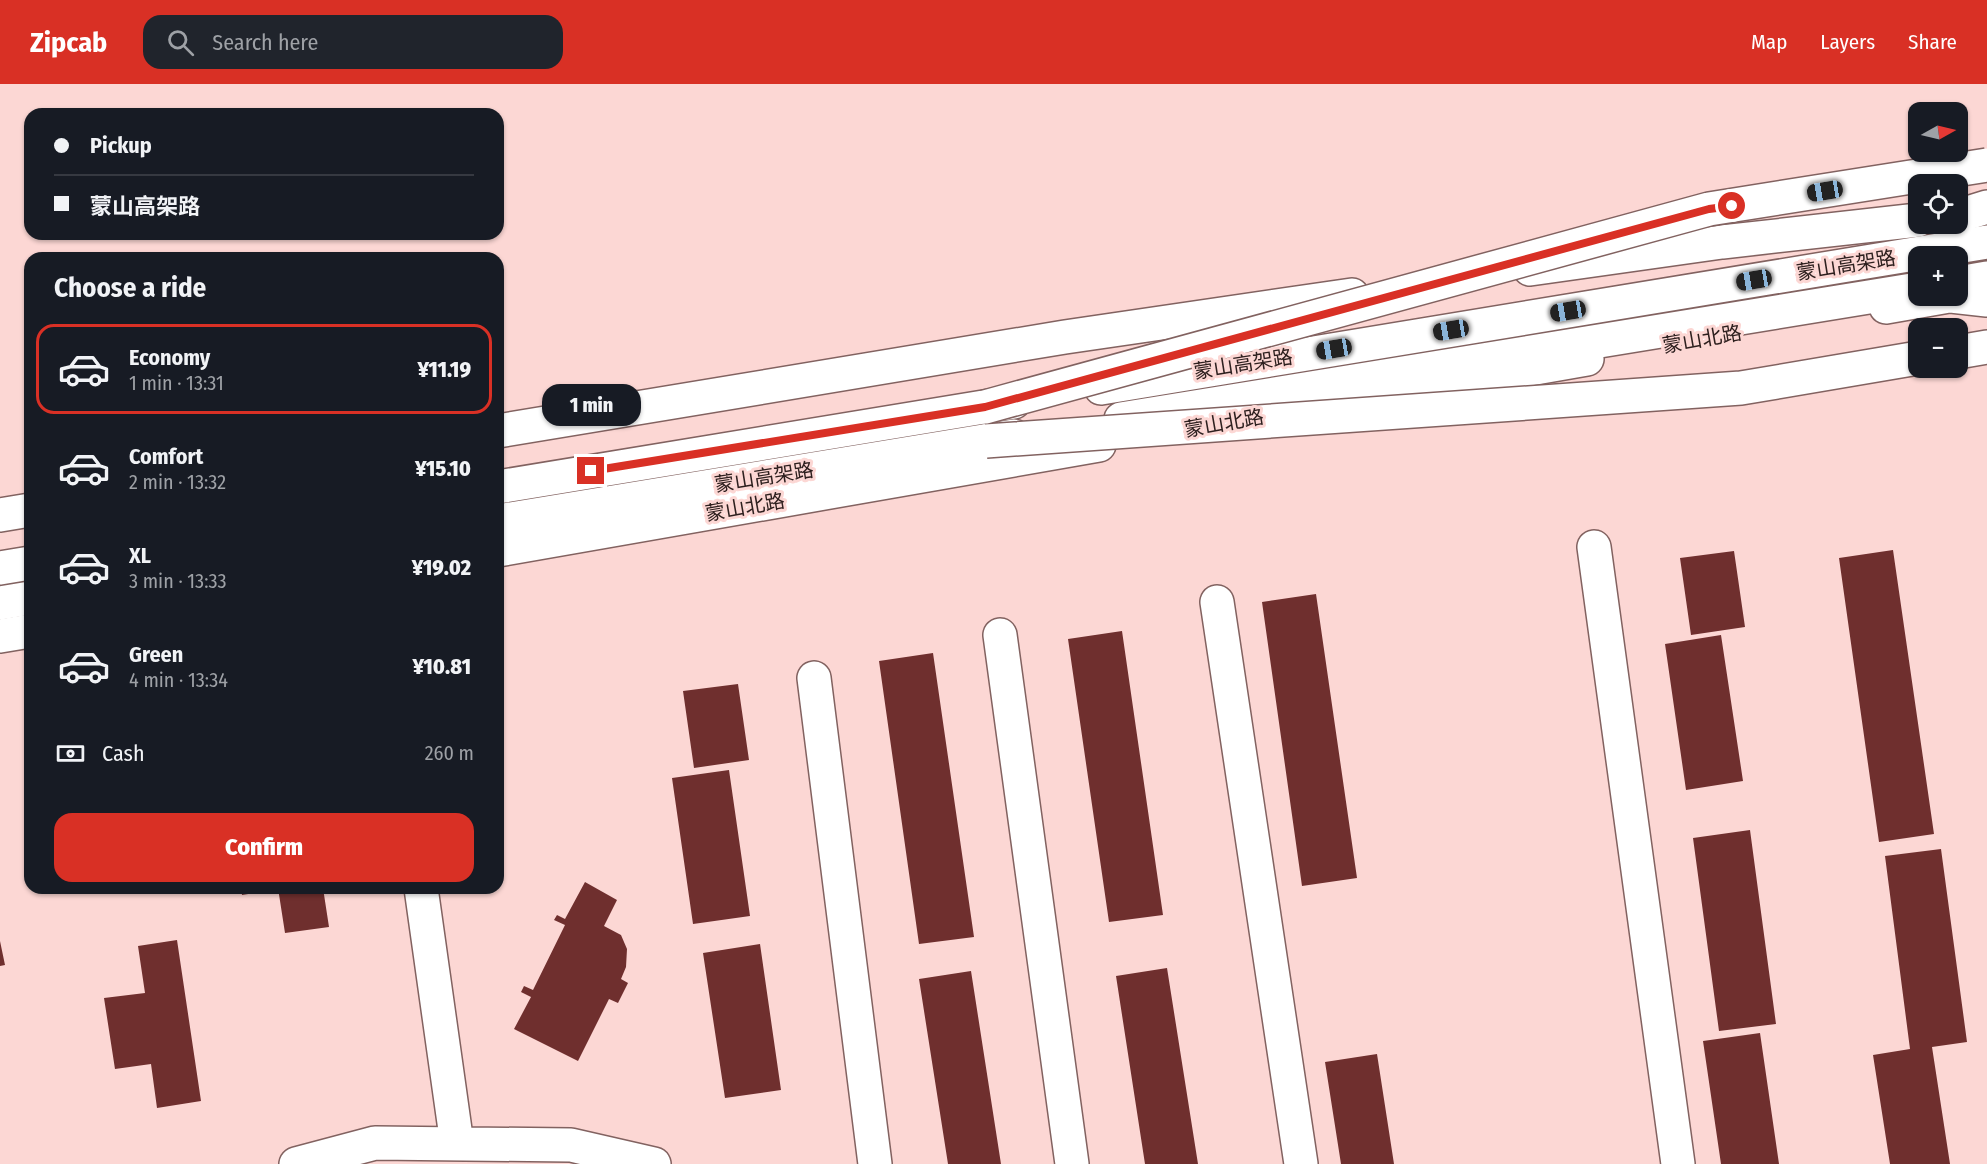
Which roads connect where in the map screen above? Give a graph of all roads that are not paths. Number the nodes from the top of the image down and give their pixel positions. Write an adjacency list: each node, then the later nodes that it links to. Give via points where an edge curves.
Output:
1 (1987, 165): 19 (main road, bridge, via 1709,209)
2 (1987, 207): 3 (main road)
3 (1968, 213)
4 (1987, 213): 5 (main road)
5 (1968, 215)
6 (1908, 221): 20 (main road, via 1722,242 1065,337)
7 (1987, 242): 19 (main road, 蒙山高架路, bridge)
8 (1987, 278): 9 (main road)
9 (1968, 281)
10 (1987, 289): 12 (main road)
11 (1908, 291): 21 (main road, 蒙山高架路, bridge)
12 (1968, 292)
13 (1968, 298): 14 (main road, 蒙山北路)
14 (1987, 300)
15 (1908, 303): 27 (main road, 蒙山北路)
16 (1987, 347): 17 (main road)
17 (1968, 350)
18 (1908, 360): 21 (main road, bridge, via 1741,388)
19 (985, 407): 22 (main road, 蒙山高架路)
20 (504, 430)
21 (986, 441): 25 (main road, 蒙山高架路)
22 (504, 486)
23 (24, 511): 24 (main road)
24 (0, 515)
25 (504, 520)
26 (1594, 547): 44 (main road)
27 (504, 549)
28 (24, 564): 29 (main road)
29 (0, 568)
30 (24, 599): 32 (main road)
31 (1216, 602): 43 (main road)
32 (0, 603)
33 (24, 632): 35 (main road)
34 (1000, 635): 42 (main road)
35 (0, 636)
36 (814, 678): 41 (main road)
37 (421, 894): 38 (main road)
38 (457, 1144): 39 (main road, via 375,1143); 40 (main road, via 571,1145)
39 (296, 1164)
40 (654, 1164)
41 (875, 1164)
42 (1072, 1164)
43 (1301, 1164)
44 (1678, 1164)

